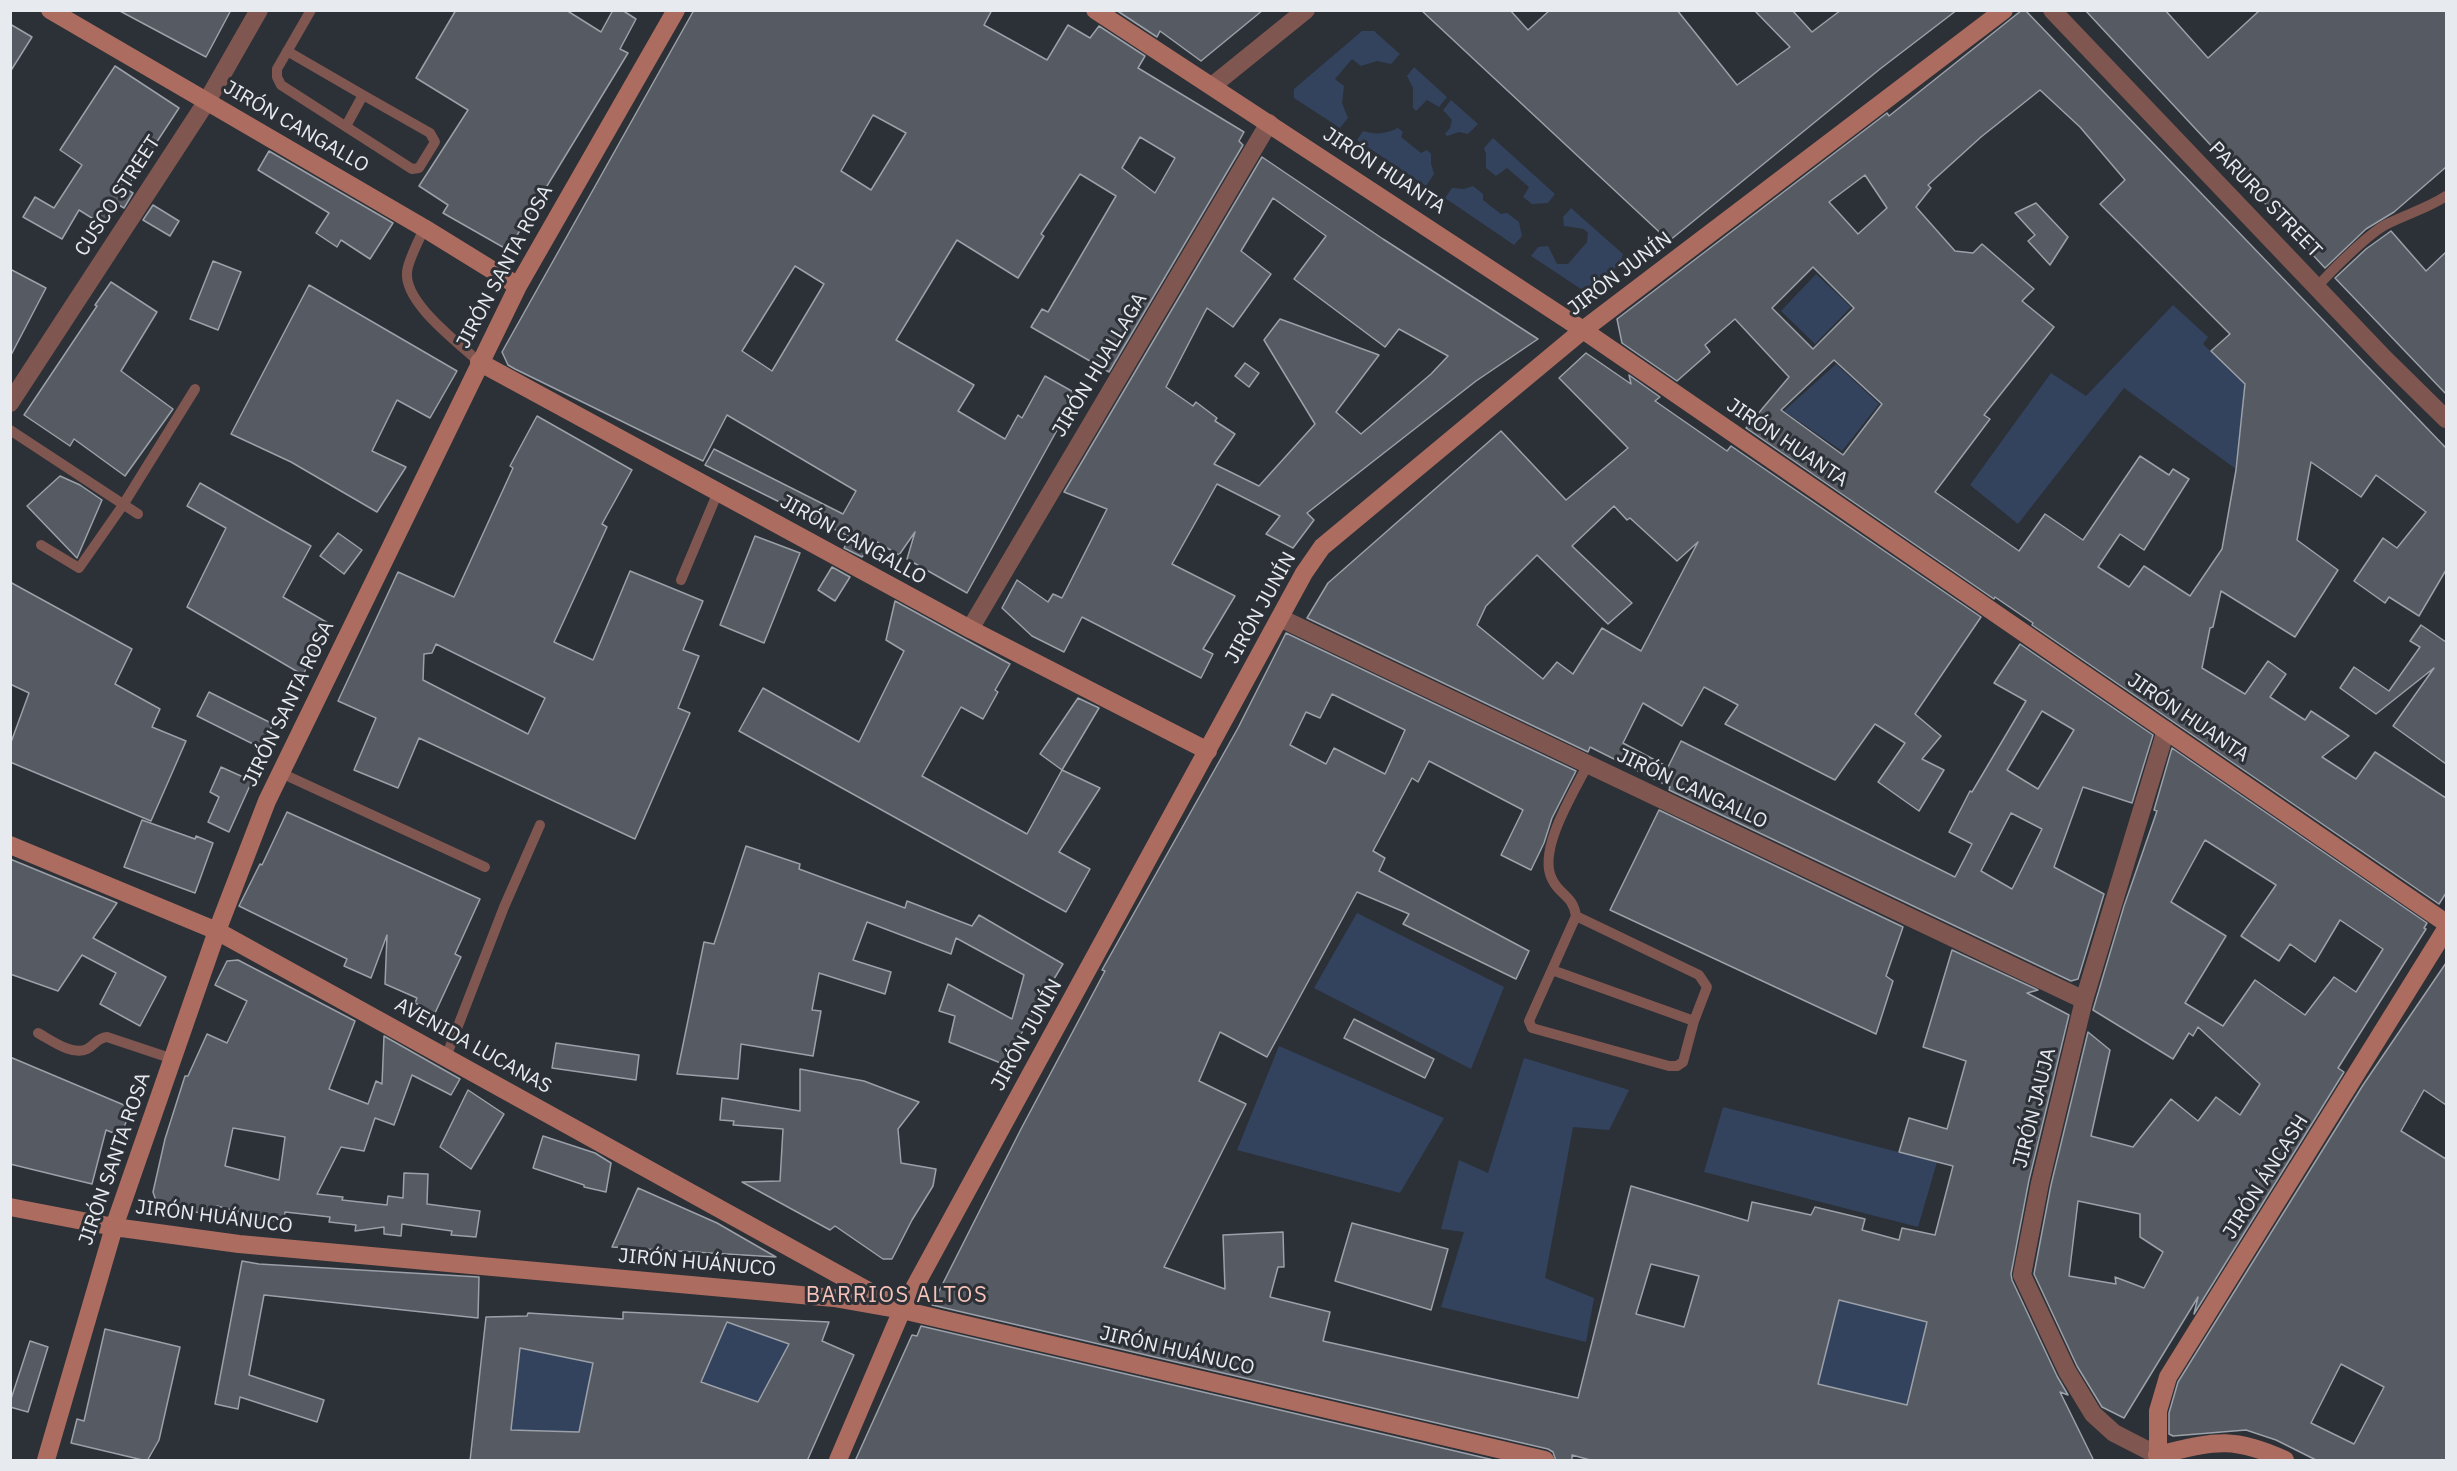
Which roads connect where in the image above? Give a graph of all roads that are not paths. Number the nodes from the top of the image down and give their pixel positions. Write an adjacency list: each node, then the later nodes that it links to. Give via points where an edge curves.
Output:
1 (50, 10): 12 (street, JIRÓN CANGALLO)
2 (260, 10): 12 (street, CUSCO STREET)
3 (311, 10): 9 (lane)
4 (676, 10): 17 (street, JIRÓN SANTA ROSA)
5 (1095, 10): 10 (street, JIRÓN HUANTA)
6 (1306, 10): 10 (street)
7 (2004, 10): 19 (street, JIRÓN JUNÍN)
8 (2052, 10): 18 (street, PARURO STREET)
9 (288, 51): 11 (lane); 14 (lane, via 277,69 281,85)
10 (1212, 86): 13 (street, JIRÓN HUANTA)
11 (363, 95): 14 (lane); 14 (lane, via 430,133 435,142 419,168 412,170)
12 (207, 101): 16 (street, JIRÓN CANGALLO); 22 (street, CUSCO STREET)
13 (1269, 123): 19 (street, JIRÓN HUANTA); 31 (street, JIRÓN HUALLAGA)
14 (346, 126)
15 (2446, 196): 18 (lane, via 2384,226)
16 (424, 228): 17 (street, JIRÓN CANGALLO); 20 (lane, via 407,272 410,291 424,311)
17 (518, 286): 20 (street, JIRÓN SANTA ROSA)
18 (2317, 287): 23 (street, PARURO STREET)
19 (1583, 330): 30 (street, JIRÓN JUNÍN, via 1322,547); 32 (street, JIRÓN HUANTA)
20 (479, 362): 25 (street, JIRÓN CANGALLO); 35 (street, JIRÓN SANTA ROSA)
21 (195, 389): 26 (lane)
22 (10, 404)
23 (2446, 419)
24 (10, 430): 26 (lane)
25 (718, 492): 29 (lane); 31 (street, JIRÓN CANGALLO)
26 (123, 505): 27 (lane); 28 (lane, via 80,568)
27 (138, 514)
28 (41, 545)
29 (681, 580)
30 (1280, 618): 33 (street, JIRÓN JUNÍN); 34 (street, JIRÓN CANGALLO)
31 (970, 629): 33 (street, JIRÓN CANGALLO)
32 (2166, 730): 40 (street, JIRÓN HUANTA); 44 (street, JIRÓN JAUJA)
33 (1208, 751): 51 (street, JIRÓN JUNÍN)
34 (1588, 764): 39 (lane, via 1551,840 1546,864 1552,881 1575,905); 44 (street, JIRÓN CANGALLO)
35 (281, 773): 38 (lane); 42 (street, JIRÓN SANTA ROSA)
36 (540, 825): 47 (lane)
37 (10, 845): 42 (street, AVENIDA LUCANAS)
38 (485, 867)
39 (1576, 916): 43 (lane); 45 (lane, via 1699,975 1707,987)
40 (2446, 923)
41 (2446, 929): 52 (street, JIRÓN ÁNCASH, via 2168,1377 2158,1411)
42 (218, 931): 47 (street, AVENIDA LUCANAS); 48 (street, JIRÓN SANTA ROSA)
43 (1552, 970): 45 (lane); 45 (lane, via 1529,1021 1532,1028 1677,1066 1683,1062)
44 (2084, 1000): 52 (street, JIRÓN JAUJA, via 2040,1183 2022,1278 2067,1371 2093,1414 2114,1433)
45 (1694, 1021)
46 (38, 1033): 48 (lane, via 78,1051 107,1037)
47 (446, 1057): 51 (street, AVENIDA LUCANAS)
48 (173, 1059): 50 (street, JIRÓN SANTA ROSA)
49 (10, 1207): 50 (street, JIRÓN HUÁNUCO)
50 (114, 1227): 51 (street, JIRÓN HUÁNUCO, via 239,1244 834,1298); 53 (street, JIRÓN SANTA ROSA)
51 (902, 1310): 54 (street, JIRÓN JUNÍN); 55 (street, JIRÓN HUÁNUCO)
52 (2157, 1458): 56 (street, via 2202,1445 2234,1443)
53 (46, 1461)
54 (837, 1461)
55 (1545, 1461)
56 (2285, 1461)

